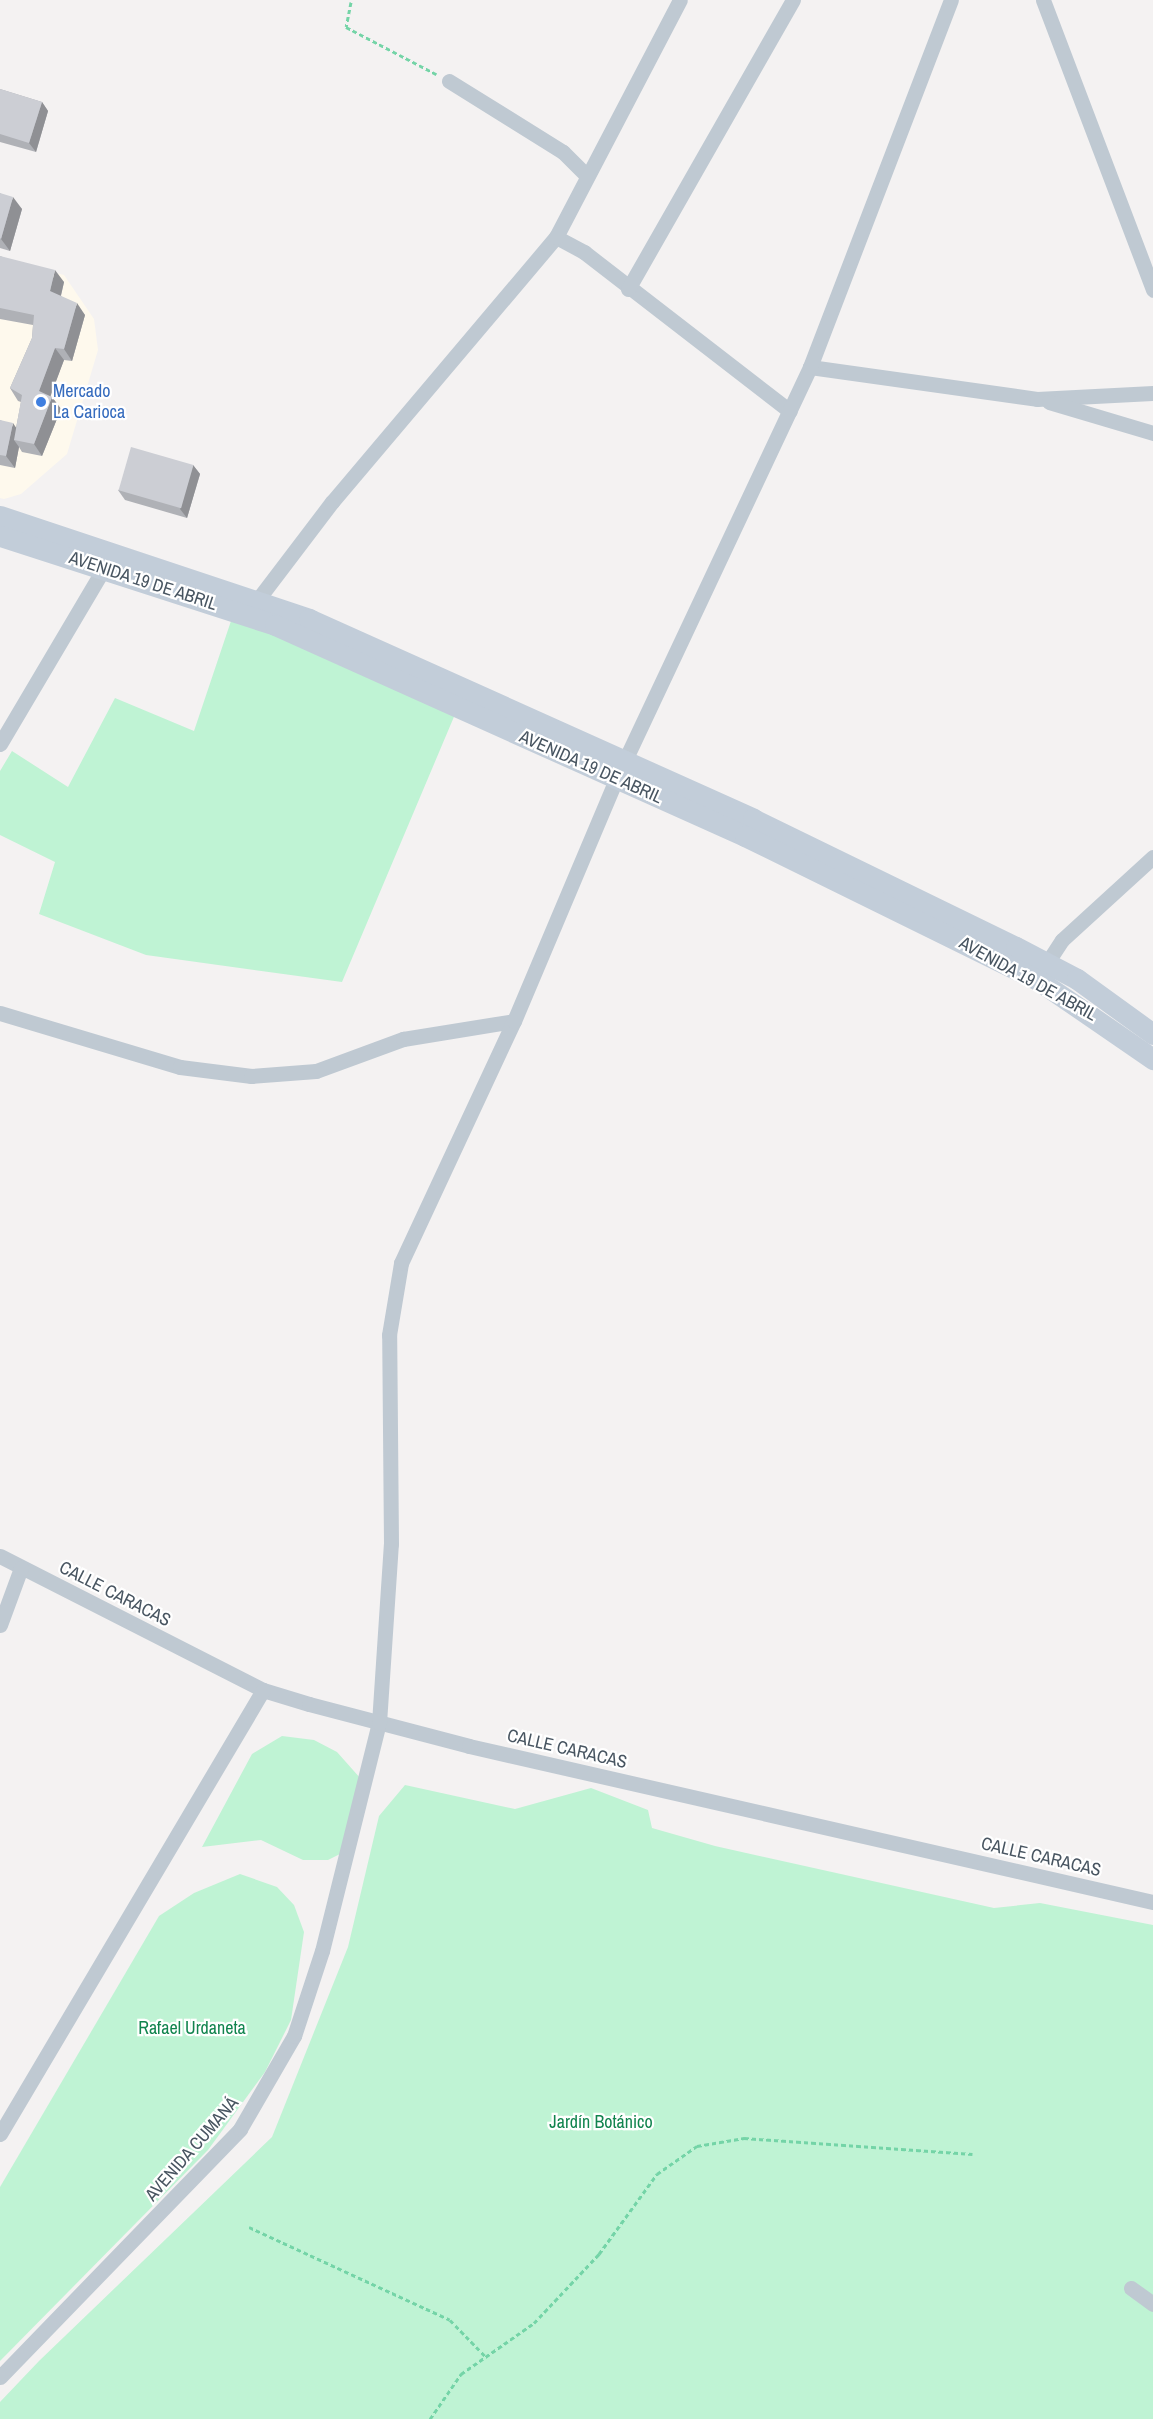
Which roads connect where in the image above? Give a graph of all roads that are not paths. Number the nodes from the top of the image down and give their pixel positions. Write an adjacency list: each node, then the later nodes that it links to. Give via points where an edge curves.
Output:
1 (680, 0): 6 (street)
2 (793, 0): 8 (street)
3 (951, 0): 10 (street, AVENIDA CUMANÁ)
4 (1043, 0): 9 (street)
5 (449, 81): 6 (street, via 563,152)
6 (587, 176): 7 (street)
7 (556, 237): 8 (street, via 584,252); 18 (street, via 332,502)
8 (628, 289): 13 (street)
9 (1153, 290)
10 (810, 367): 12 (street); 13 (street, AVENIDA CUMANÁ)
11 (1153, 393): 12 (street)
12 (1037, 399): 14 (street)
13 (790, 411): 20 (street, AVENIDA CUMANÁ)
14 (1153, 433)
15 (0, 516): 18 (street, AVENIDA 19 DE ABRIL)
16 (0, 536): 17 (street, AVENIDA 19 DE ABRIL)
17 (104, 568): 19 (street); 20 (street, AVENIDA 19 DE ABRIL, via 293,632)
18 (259, 598): 20 (street, AVENIDA 19 DE ABRIL)
19 (0, 744)
20 (621, 770): 22 (street, AVENIDA 19 DE ABRIL); 24 (street, AVENIDA CUMANÁ); 26 (street, AVENIDA 19 DE ABRIL, via 1007,963 1097,1016)
21 (1153, 856): 22 (street, via 1062,940)
22 (1047, 963): 25 (street, AVENIDA 19 DE ABRIL)
23 (0, 1013): 24 (street, via 180,1067 251,1076 316,1071 403,1039)
24 (514, 1021): 31 (street, AVENIDA CUMANÁ, via 401,1263 389,1335 391,1544)
25 (1153, 1034)
26 (1153, 1059)
27 (0, 1556): 28 (street, CALLE CARACAS)
28 (21, 1568): 29 (street); 30 (street, CALLE CARACAS)
29 (0, 1625)
30 (263, 1690): 31 (street, CALLE CARACAS); 33 (street)
31 (379, 1723): 32 (street, CALLE CARACAS); 36 (street, AVENIDA CUMANÁ, via 319,1961 280,2067 240,2129 204,2169)
32 (1153, 1902)
33 (0, 2134)
34 (1131, 2288): 35 (street)
35 (1153, 2304)
36 (0, 2377)

